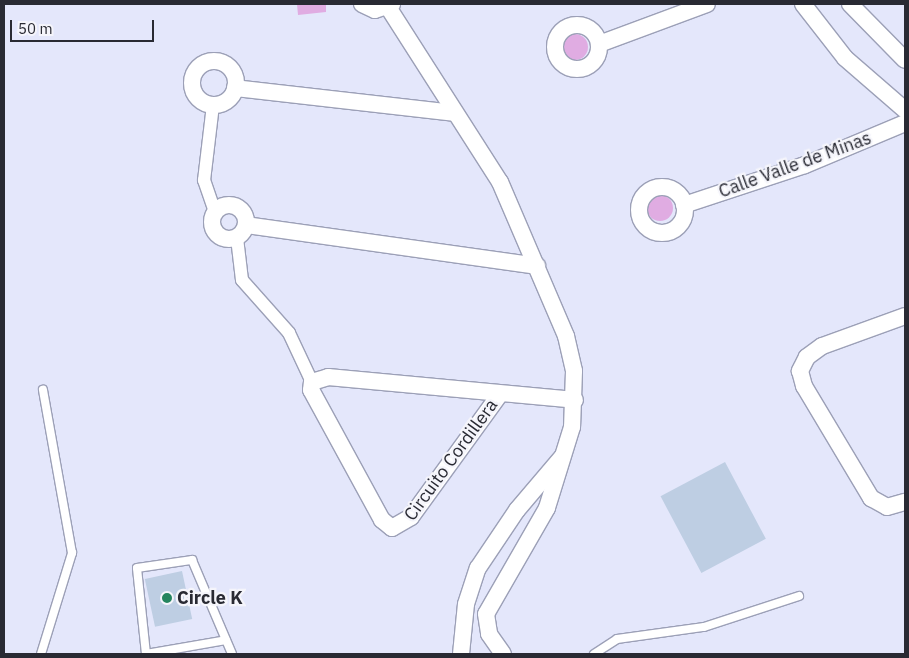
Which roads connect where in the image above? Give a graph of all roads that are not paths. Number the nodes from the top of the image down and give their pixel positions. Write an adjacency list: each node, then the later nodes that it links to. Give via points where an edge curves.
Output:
1 (362, 4): 5 (street, via 375,10)
2 (707, 4): 6 (street)
3 (803, 4): 10 (street, via 845,58)
4 (850, 4): 7 (street)
5 (390, 5): 11 (street)
6 (599, 44)
7 (905, 60)
8 (235, 88): 9 (street, via 227,100); 9 (street, via 230,68 218,61 203,63 194,73 192,88 200,100); 11 (street)
9 (213, 105): 14 (street, via 204,180)
10 (905, 110)
11 (454, 112): 16 (street, via 500,182)
12 (905, 123): 13 (street, Calle Valle de Minas, via 805,165)
13 (684, 205)
14 (215, 212): 15 (street, via 212,223 216,234); 15 (street, Circuito Cordillera, via 225,205 236,206 245,214)
15 (242, 231): 16 (street); 18 (street, Circuito Cordillera, via 242,280 289,333)
16 (537, 266): 21 (street, via 566,336)
17 (905, 316): 23 (street, via 822,346 807,357 800,371 804,386 871,498 887,507)
18 (312, 382): 20 (street, Circuito Cordillera, via 328,376); 20 (street, Circuito Cordillera, via 312,396 382,520 392,528 411,517)
19 (44, 390): 26 (lane, via 72,553)
20 (500, 394): 21 (street, Circuito Cordillera)
21 (575, 400): 22 (street)
22 (567, 452): 29 (street, via 517,510 478,568 466,604); 30 (street, via 547,508 486,614 489,634)
23 (905, 502)
24 (799, 596): 31 (lane, via 704,627 617,639)
25 (226, 640): 27 (lane); 27 (lane, via 192,560 137,568); 28 (lane)
26 (41, 654)
27 (146, 654)
28 (232, 654)
29 (461, 654)
30 (503, 654)
31 (594, 654)

